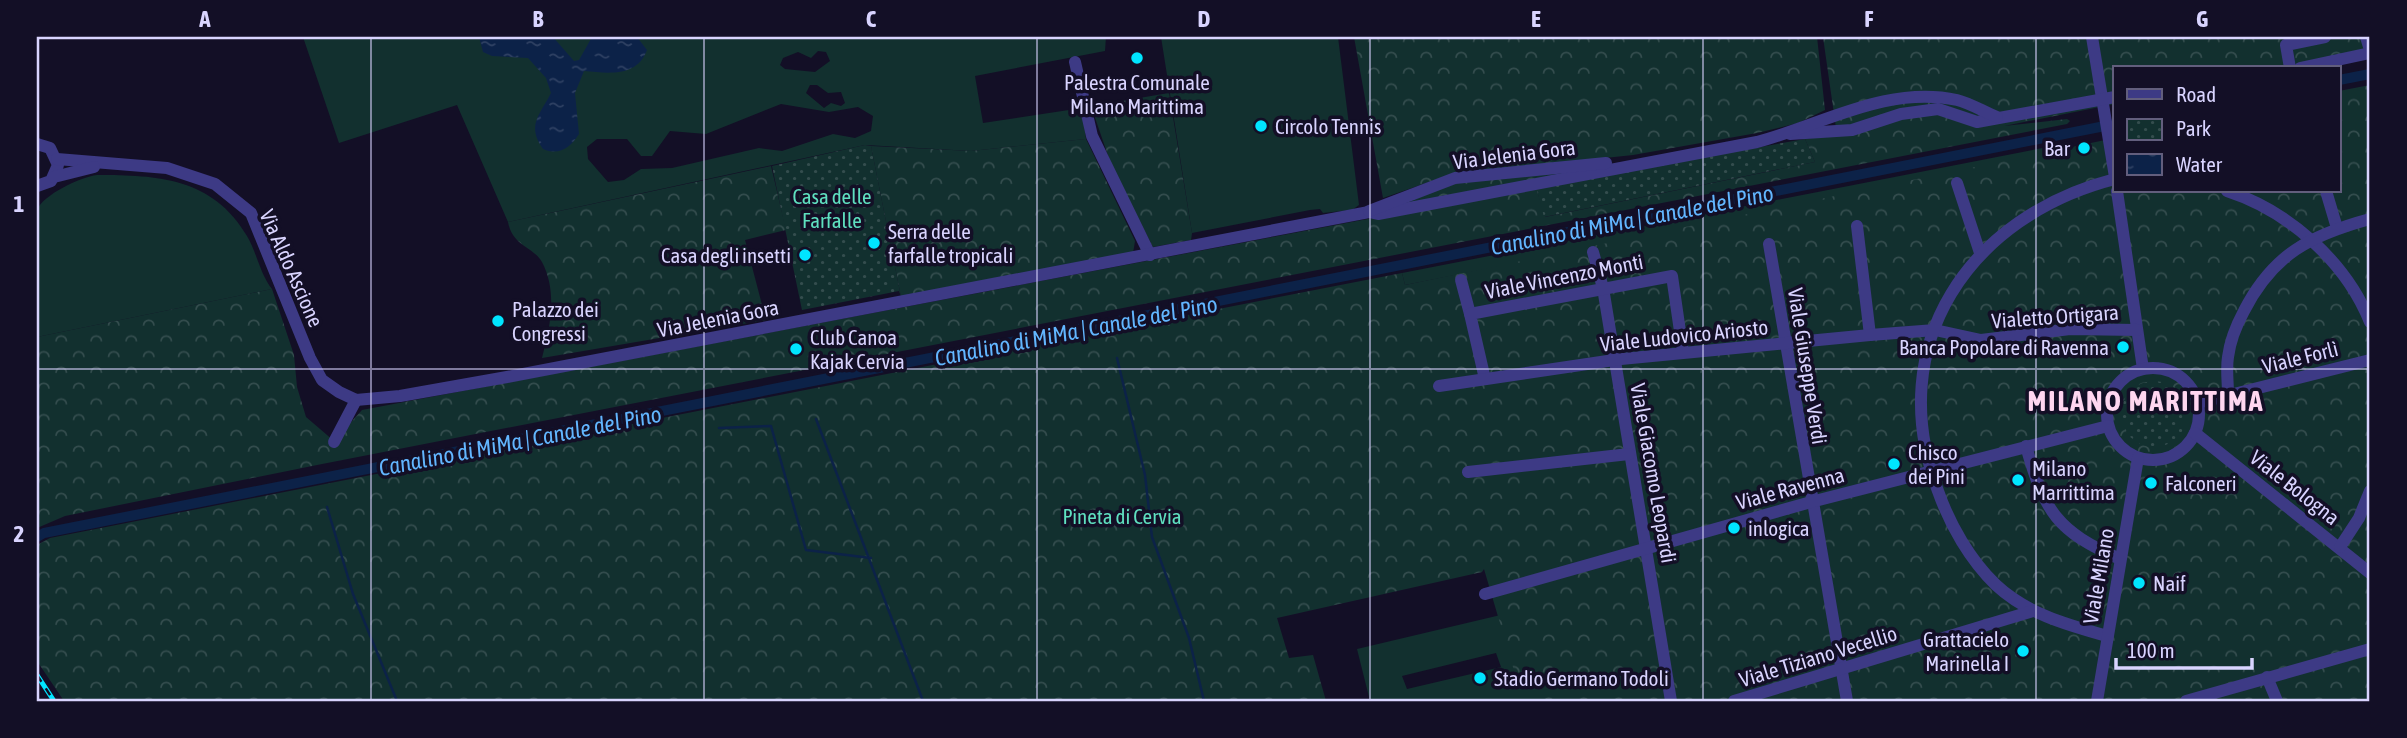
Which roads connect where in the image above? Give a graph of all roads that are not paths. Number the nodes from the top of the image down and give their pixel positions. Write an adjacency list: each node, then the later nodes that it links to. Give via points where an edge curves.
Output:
1 (2092, 37): 8 (street)
2 (2326, 37): 6 (street, via 2286,45)
3 (2367, 37): 4 (street)
4 (2370, 52): 7 (street)
5 (1075, 62): 31 (street, via 1093,136)
6 (2290, 66)
7 (2309, 66)
8 (2108, 98): 9 (street, Via Jelenia Gora); 15 (street, via 2104,116)
9 (1997, 117): 10 (street, Via Jelenia Gora, via 1977,122 1938,109 1901,114 1852,130); 10 (street, Via Jelenia Gora, via 1959,100 1925,96 1846,110)
10 (1787, 134): 12 (street, Via Jelenia Gora)
11 (37, 144): 13 (street, via 50,148)
12 (1670, 158): 23 (street, Via Jelenia Gora, via 1378,214); 23 (street, Via Jelenia Gora, via 1455,178)
13 (57, 159): 14 (street, Via Aldo Ascione); 16 (street)
14 (115, 164): 16 (street, Via Aldo Ascione); 47 (street, Via Aldo Ascione, via 191,174 215,184 251,213 322,380)
15 (2113, 167)
16 (54, 177): 19 (street)
17 (2113, 179): 30 (street, via 2029,214)
18 (1957, 183): 30 (street)
19 (38, 187)
20 (2117, 192): 36 (street)
21 (2229, 192): 27 (street, via 2267,208)
22 (2326, 192): 26 (street)
23 (1369, 212): 31 (street, Via Jelenia Gora)
24 (2370, 219): 26 (street)
25 (1857, 226): 38 (street)
26 (2337, 228): 27 (street)
27 (2311, 241): 35 (street, via 2344,276); 46 (street, via 2274,264 2253,292 2228,355)
28 (1769, 244): 39 (street, Viale Giuseppe Verdi)
29 (1594, 252): 33 (street, Viale Giacomo Leopardi)
30 (1980, 253): 37 (street, via 1957,283)
31 (1150, 255): 47 (street, Via Jelenia Gora, via 507,377)
32 (1461, 280): 34 (street, Viale Vincenzo Monti)
33 (1603, 288): 34 (street, Viale Vincenzo Monti); 40 (street, Viale Vincenzo Monti, via 1671,269); 41 (street, Viale Giacomo Leopardi)
34 (1470, 314): 44 (street, Viale Vincenzo Monti)
35 (2370, 322)
36 (2137, 330): 37 (street, Vialetto Ortigara, via 2070,329 1981,340); 43 (street)
37 (1935, 331): 38 (street, Viale Ludovico Ariosto); 55 (street, via 1922,382 1923,438)
38 (1870, 335): 39 (street, Viale Ludovico Ariosto)
39 (1786, 344): 40 (street, Viale Ludovico Ariosto); 58 (street, Viale Giuseppe Verdi)
40 (1683, 352): 41 (street, Viale Ludovico Ariosto)
41 (1615, 360): 44 (street, Viale Ludovico Ariosto); 53 (street, Viale Giacomo Leopardi)
42 (2370, 360): 46 (street, Viale Forlì)
43 (2143, 369): 48 (street, via 2177,375); 49 (street, via 2131,373 2113,390 2106,413)
44 (1485, 379): 45 (street, Viale Ludovico Ariosto)
45 (1439, 386)
46 (2228, 394): 48 (street, Viale Forlì)
47 (356, 400): 51 (street)
48 (2198, 403): 50 (street)
49 (2108, 426): 52 (street, Viale Ravenna); 54 (street, via 2119,445)
50 (2195, 433): 54 (street, via 2176,454); 59 (street, Viale Bologna)
51 (334, 442)
52 (2026, 446): 55 (street, Viale Ravenna); 61 (street, via 2055,520 2081,542)
53 (1629, 454): 56 (street); 60 (street, Viale Giacomo Leopardi)
54 (2138, 458): 61 (street, Viale Milano)
55 (1930, 471): 58 (street, Viale Ravenna); 64 (street, via 1951,521 1978,564 1997,586)
56 (1468, 472)
57 (2370, 491): 59 (street)
58 (1811, 502): 60 (street, Viale Ravenna); 67 (street, Viale Giuseppe Verdi)
59 (2340, 547): 62 (street, Viale Bologna)
60 (1648, 548): 63 (street, Viale Ravenna); 69 (street, Viale Giacomo Leopardi)
61 (2120, 559): 65 (street, Viale Milano)
62 (2370, 573)
63 (1485, 594)
64 (2033, 611): 65 (street); 67 (street, Viale Tiziano Vecellio)
65 (2107, 636): 72 (street, Viale Milano)
66 (2366, 650): 68 (street)
67 (1842, 668): 70 (street, Viale Tiziano Vecellio); 71 (street, Viale Giuseppe Verdi)
68 (2267, 677): 73 (street); 74 (street)
69 (1671, 701)
70 (1734, 701)
71 (1847, 701)
72 (2097, 701)
73 (2186, 701)
74 (2277, 701)

